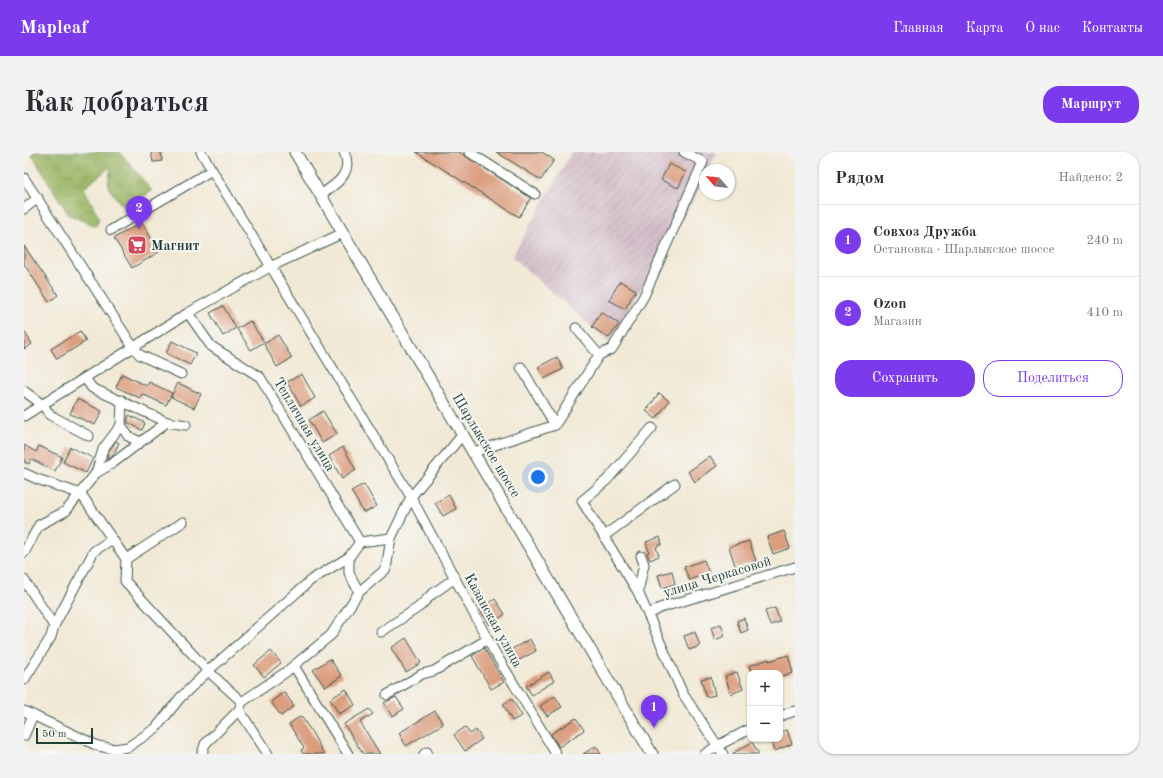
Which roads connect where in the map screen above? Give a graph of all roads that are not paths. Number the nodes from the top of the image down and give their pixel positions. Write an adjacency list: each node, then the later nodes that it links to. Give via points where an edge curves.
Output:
1 (201, 152): 6 (street, Казанская улица)
2 (295, 152): 9 (main road, Шарлыкское шоссе)
3 (344, 152): 9 (street, via 347,159 345,175 337,185)
4 (469, 152): 8 (street)
5 (684, 152): 18 (street, via 704,162 644,296 612,349)
6 (212, 170): 12 (street); 14 (street, Казанская улица)
7 (24, 178): 10 (street)
8 (535, 194)
9 (320, 195): 13 (main road, Шарлыкское шоссе)
10 (38, 198): 11 (street); 17 (street)
11 (24, 209)
12 (111, 230)
13 (343, 233): 14 (street); 31 (main road, Шарлыкское шоссе)
14 (270, 267): 15 (street); 39 (street, Казанская улица)
15 (188, 313): 17 (street); 44 (street, Тепличная улица, via 211,346 260,377)
16 (576, 328): 18 (street)
17 (133, 347): 20 (street, via 140,355); 21 (street)
18 (599, 355): 28 (street)
19 (521, 367): 28 (street)
20 (181, 374)
21 (84, 378): 23 (street, via 92,388); 24 (street)
22 (24, 390): 24 (street)
23 (122, 400): 26 (street); 29 (street)
24 (43, 405): 25 (street); 32 (street, via 50,415)
25 (24, 416)
26 (167, 422): 27 (street); 33 (street)
27 (186, 425)
28 (555, 425): 34 (street)
29 (121, 426): 33 (street, via 128,436); 36 (street, via 103,449)
30 (652, 428): 41 (street, via 606,480 582,501)
31 (463, 434): 34 (main road, Шарлыкское шоссе); 39 (street)
32 (89, 436)
33 (140, 442): 36 (street)
34 (474, 452): 69 (main road, Шарлыкское шоссе)
35 (24, 473): 38 (street)
36 (96, 473): 38 (street)
37 (675, 484): 41 (street)
38 (81, 494): 43 (street); 45 (street, via 66,511 39,525)
39 (411, 497): 42 (street); 50 (street, Казанская улица)
40 (183, 522): 48 (street)
41 (604, 536): 53 (street)
42 (391, 538): 44 (street); 52 (street, via 386,569)
43 (111, 540): 48 (street); 55 (street, via 94,551)
44 (360, 542): 47 (street)
45 (24, 552)
46 (641, 556): 53 (street, via 644,564)
47 (349, 557): 52 (street, via 349,573); 59 (street, via 311,580)
48 (126, 559): 59 (street, via 125,581)
49 (795, 567): 54 (street, улица Черкасовой, via 660,608)
50 (455, 578): 56 (street, via 419,607); 57 (street, Казанская улица)
51 (24, 580): 55 (street)
52 (359, 592): 58 (street, via 331,635)
53 (638, 592): 54 (street)
54 (649, 614): 68 (street, via 683,694)
55 (54, 626): 60 (street, via 51,637)
56 (381, 632)
57 (488, 639): 61 (street); 73 (street, Казанская улица)
58 (294, 666): 62 (street); 72 (street)
59 (208, 671): 62 (street); 64 (street, via 180,698 156,728 128,748 98,746)
60 (24, 680)
61 (387, 695)
62 (240, 706): 70 (street, via 205,744); 71 (street)
63 (795, 711): 65 (street)
64 (28, 713): 67 (street)
65 (783, 715)
66 (747, 731): 68 (street)
67 (24, 736)
68 (717, 746): 74 (street); 75 (street)
69 (648, 753)
70 (202, 754)
71 (268, 754)
72 (348, 754)
73 (556, 754)
74 (705, 754)
75 (723, 754)

